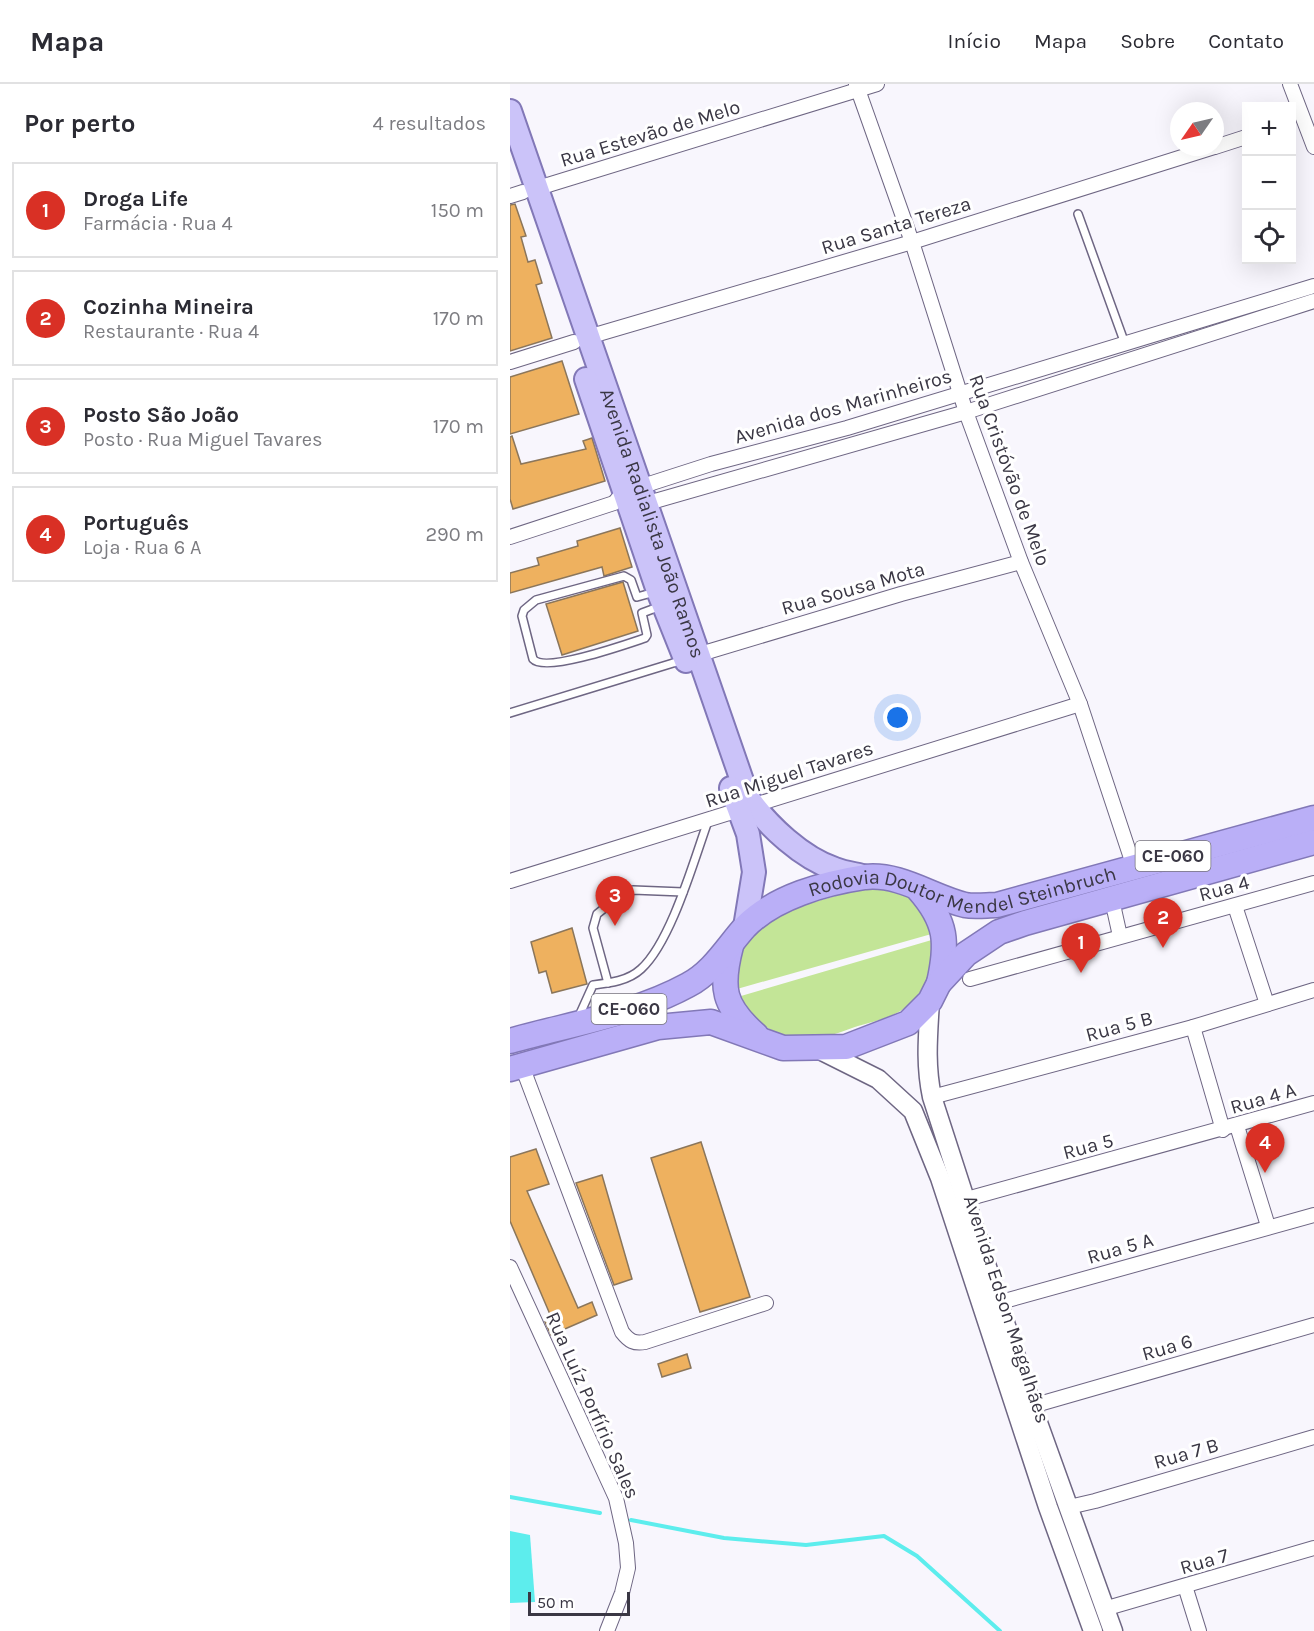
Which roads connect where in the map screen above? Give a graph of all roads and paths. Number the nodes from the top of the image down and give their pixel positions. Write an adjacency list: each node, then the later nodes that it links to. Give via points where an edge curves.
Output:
1 (877, 84): 3 (street, Rua Estevão de Melo)
2 (1290, 84): 5 (street)
3 (857, 87): 11 (street, Rua Estevão de Melo); 13 (street, Rua Cristóvão de Melo)
4 (510, 111): 11 (main road, Avenida Radialista João Ramos)
5 (1297, 121): 8 (street)
6 (1242, 138): 7 (street, Rua Santa Tereza)
7 (1224, 144)
8 (1314, 147)
9 (510, 154): 11 (main road, Avenida Radialista João Ramos)
10 (1186, 156): 13 (street, Rua Santa Tereza)
11 (524, 192): 16 (main road, Avenida Radialista João Ramos)
12 (1078, 214): 17 (lane)
13 (912, 242): 16 (street, Rua Santa Tereza); 21 (street, Rua Cristóvão de Melo)
14 (1314, 286): 17 (street, Avenida dos Marinheiros)
15 (1314, 301): 20 (street, Avenida dos Marinheiros)
16 (581, 339): 19 (street, Rua Santa Tereza); 27 (main road, Avenida Radialista João Ramos)
17 (1124, 341): 18 (street, Avenida dos Marinheiros)
18 (1087, 354): 20 (street); 21 (street, Avenida dos Marinheiros)
19 (510, 362)
20 (1093, 372): 22 (street, Avenida dos Marinheiros)
21 (960, 392): 22 (street, Rua Cristóvão de Melo); 23 (street, Avenida dos Marinheiros)
22 (966, 412): 24 (street, Avenida dos Marinheiros); 29 (street, Rua Cristóvão de Melo)
23 (847, 428): 24 (street); 25 (street, Avenida dos Marinheiros)
24 (853, 445): 26 (street, Avenida dos Marinheiros)
25 (711, 464): 26 (street); 27 (street, Avenida dos Marinheiros)
26 (717, 484): 27 (street, Avenida dos Marinheiros)
27 (631, 499): 28 (street); 30 (main road, Avenida Radialista João Ramos); 31 (main road, Avenida Radialista João Ramos)
28 (510, 537)
29 (1021, 562): 31 (street, Rua Sousa Mota); 32 (street, Rua Cristóvão de Melo)
30 (661, 598): 30 (lane, via 642,613 645,638 557,663 541,664 533,659 522,616 536,600 624,576 631,580 637,597); 31 (main road, Avenida Radialista João Ramos)
31 (691, 657): 33 (lane); 34 (main road, Avenida Radialista João Ramos, via 742,786)
32 (1080, 704): 34 (street, Rua Miguel Tavares); 38 (street, Rua Cristóvão de Melo)
33 (510, 712)
34 (747, 809): 36 (street, Rua Miguel Tavares); 39 (main road, Avenida Radialista João Ramos, via 833,869); 46 (main road, Avenida Radialista João Ramos, via 754,872)
35 (1314, 818): 38 (highway, Rodovia Doutor Mendel Steinbruch / CE-060)
36 (708, 821): 40 (street, Rua Miguel Tavares); 43 (lane)
37 (1314, 842): 44 (highway, Rodovia Doutor Mendel Steinbruch / CE-060)
38 (1134, 867): 42 (highway, Rodovia Doutor Mendel Steinbruch / CE-060, via 997,904 968,906)
39 (867, 877): 42 (highway, Rodovia Doutor Mendel Steinbruch / CE-060, via 903,881); 46 (highway, Rodovia Doutor Mendel Steinbruch / CE-060, via 796,895 772,906)
40 (510, 881)
41 (1314, 883): 45 (street, Rua 4)
42 (920, 890): 51 (highway, via 945,934 945,957)
43 (683, 892): 49 (lane, via 652,957 630,976); 49 (lane, via 633,890 597,914 593,928)
44 (1112, 900): 47 (street); 51 (highway, Rodovia Doutor Mendel Steinbruch / CE-060, via 999,932 966,954)
45 (1235, 906): 47 (street, Rua 4); 52 (street)
46 (739, 935): 53 (highway, CE-060, via 711,969 689,985 621,1012); 55 (highway, via 724,981 726,995 736,1016)
47 (1120, 936): 48 (street, Rua 4)
48 (970, 979)
49 (608, 983): 53 (lane, via 593,985)
50 (1314, 990): 52 (street, Rua 5 B)
51 (935, 992): 57 (highway, Rodovia Doutor Mendel Steinbruch / CE-060, via 908,1023 893,1031 846,1047); 59 (street, Avenida Edson Magalhães, via 926,1042)
52 (1267, 1004): 54 (street, Rua 5 B)
53 (576, 1024): 56 (highway, CE-060)
54 (1193, 1027): 59 (street, Rua 5 B); 62 (street)
55 (759, 1037): 57 (highway, Rodovia Doutor Mendel Steinbruch / CE-060, via 783,1048); 58 (highway, CE-060, via 711,1022 658,1027)
56 (510, 1041)
57 (818, 1048): 68 (street, Avenida Edson Magalhães, via 878,1079 913,1111)
58 (516, 1067): 67 (street, via 628,1340 645,1342)
59 (932, 1096): 63 (street, Avenida Edson Magalhães)
60 (1314, 1103): 61 (street, Rua 4 A)
61 (1237, 1126): 62 (street, Rua 4 A); 65 (street)
62 (1223, 1130): 63 (street, Rua 5)
63 (963, 1200): 68 (street, Avenida Edson Magalhães)
64 (1314, 1215): 65 (street, Rua 5 A)
65 (1268, 1227): 68 (street, Rua 5 A)
66 (510, 1267): 77 (street, Rua Luíz Porfírio Sales, via 616,1498 628,1568)
67 (766, 1303)
68 (991, 1305): 70 (street, Avenida Edson Magalhães); 72 (street, Avenida Edson Magalhães)
69 (1314, 1325): 70 (street, Rua 6)
70 (1032, 1406): 73 (street, Avenida Edson Magalhães)
71 (1314, 1437): 73 (street, Rua 7 B)
72 (1048, 1507): 73 (street); 78 (street, Avenida Edson Magalhães)
73 (1069, 1507): 76 (street, Avenida Edson Magalhães)
74 (1314, 1548): 75 (street, Rua 7)
75 (1185, 1586): 76 (street, Rua 7); 80 (street)
76 (1104, 1609): 79 (street, Avenida Edson Magalhães)
77 (607, 1631)
78 (1093, 1631)
79 (1113, 1631)
80 (1199, 1631)

